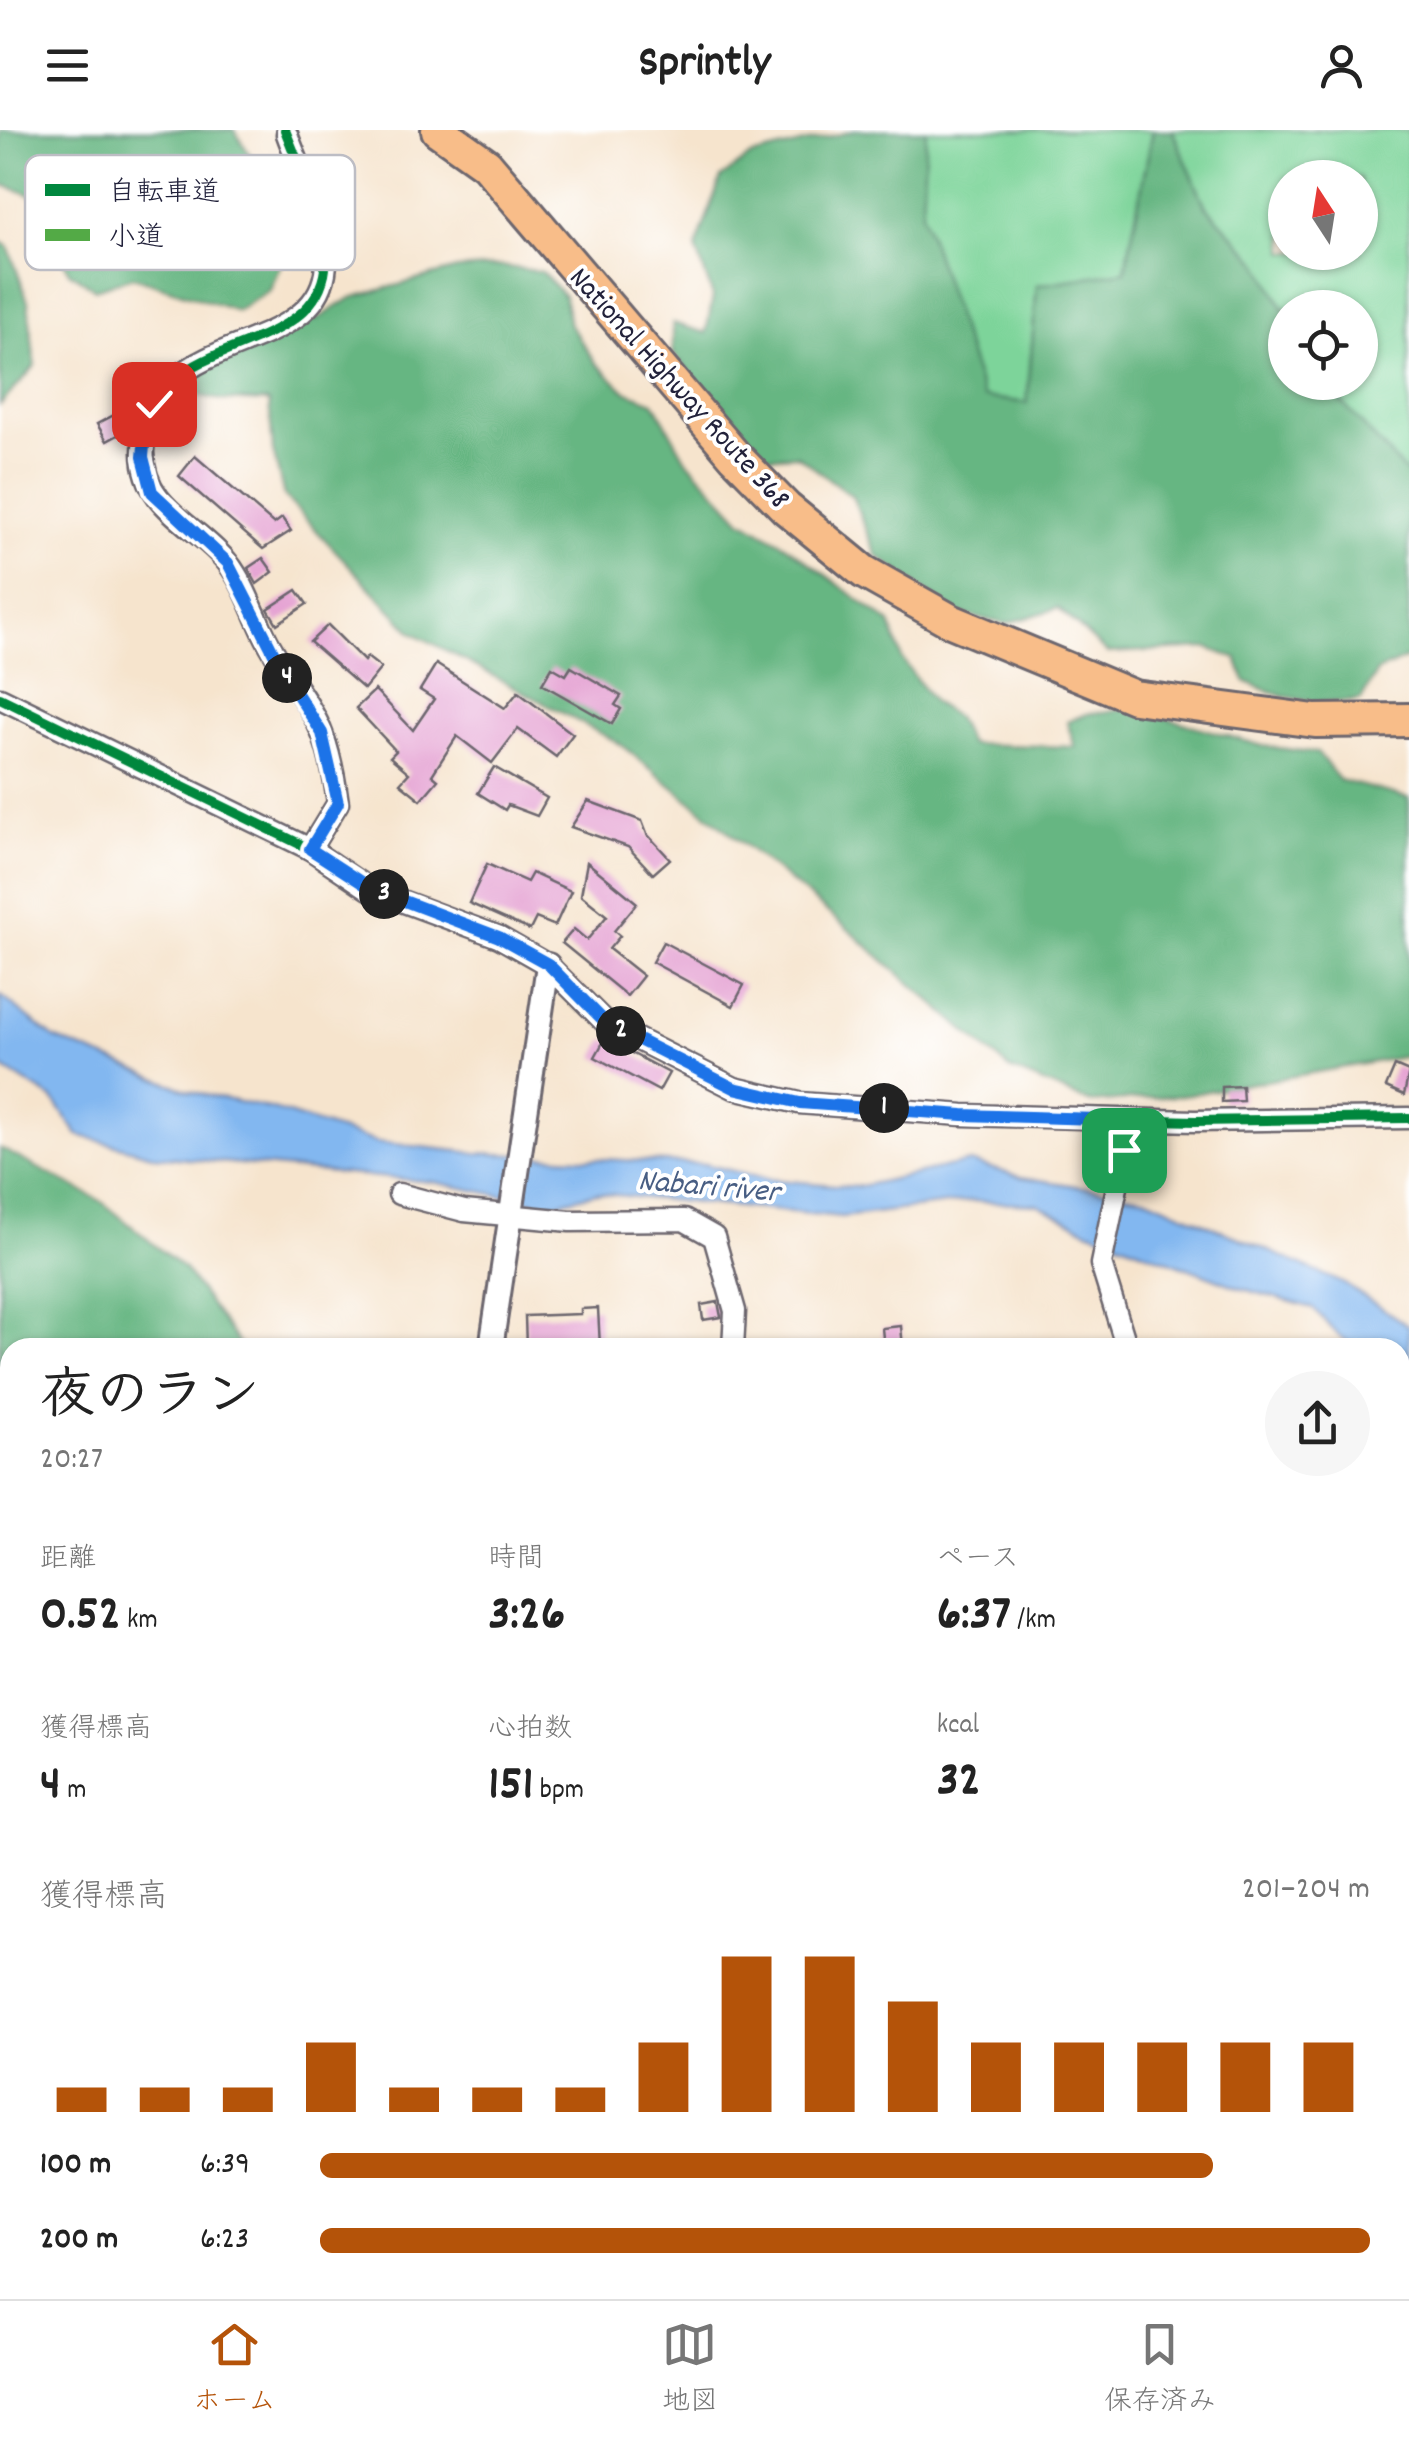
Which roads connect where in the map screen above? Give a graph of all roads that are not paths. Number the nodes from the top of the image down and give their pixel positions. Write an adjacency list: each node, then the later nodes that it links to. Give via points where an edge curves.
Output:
1 (438, 130): 6 (highway, National Highway Route 368, via 486,164 735,456 864,572 951,621 1134,697 1315,721)
2 (287, 134): 3 (street)
3 (294, 155)
4 (325, 270): 7 (street, via 314,302 278,327 172,377 146,424 143,457 152,492 228,563 322,733 338,803)
5 (0, 698): 7 (street)
6 (1409, 720)
7 (310, 849): 8 (street, via 370,888 499,937)
8 (548, 964): 10 (street, via 607,1024 734,1088 800,1103); 12 (street)
9 (1409, 1118): 10 (street)
10 (1131, 1120): 15 (street, via 1101,1264)
11 (399, 1194): 12 (street)
12 (511, 1215): 13 (street); 14 (street, via 684,1220 714,1238 735,1311)
13 (492, 1338)
14 (734, 1338)
15 (1123, 1338)

